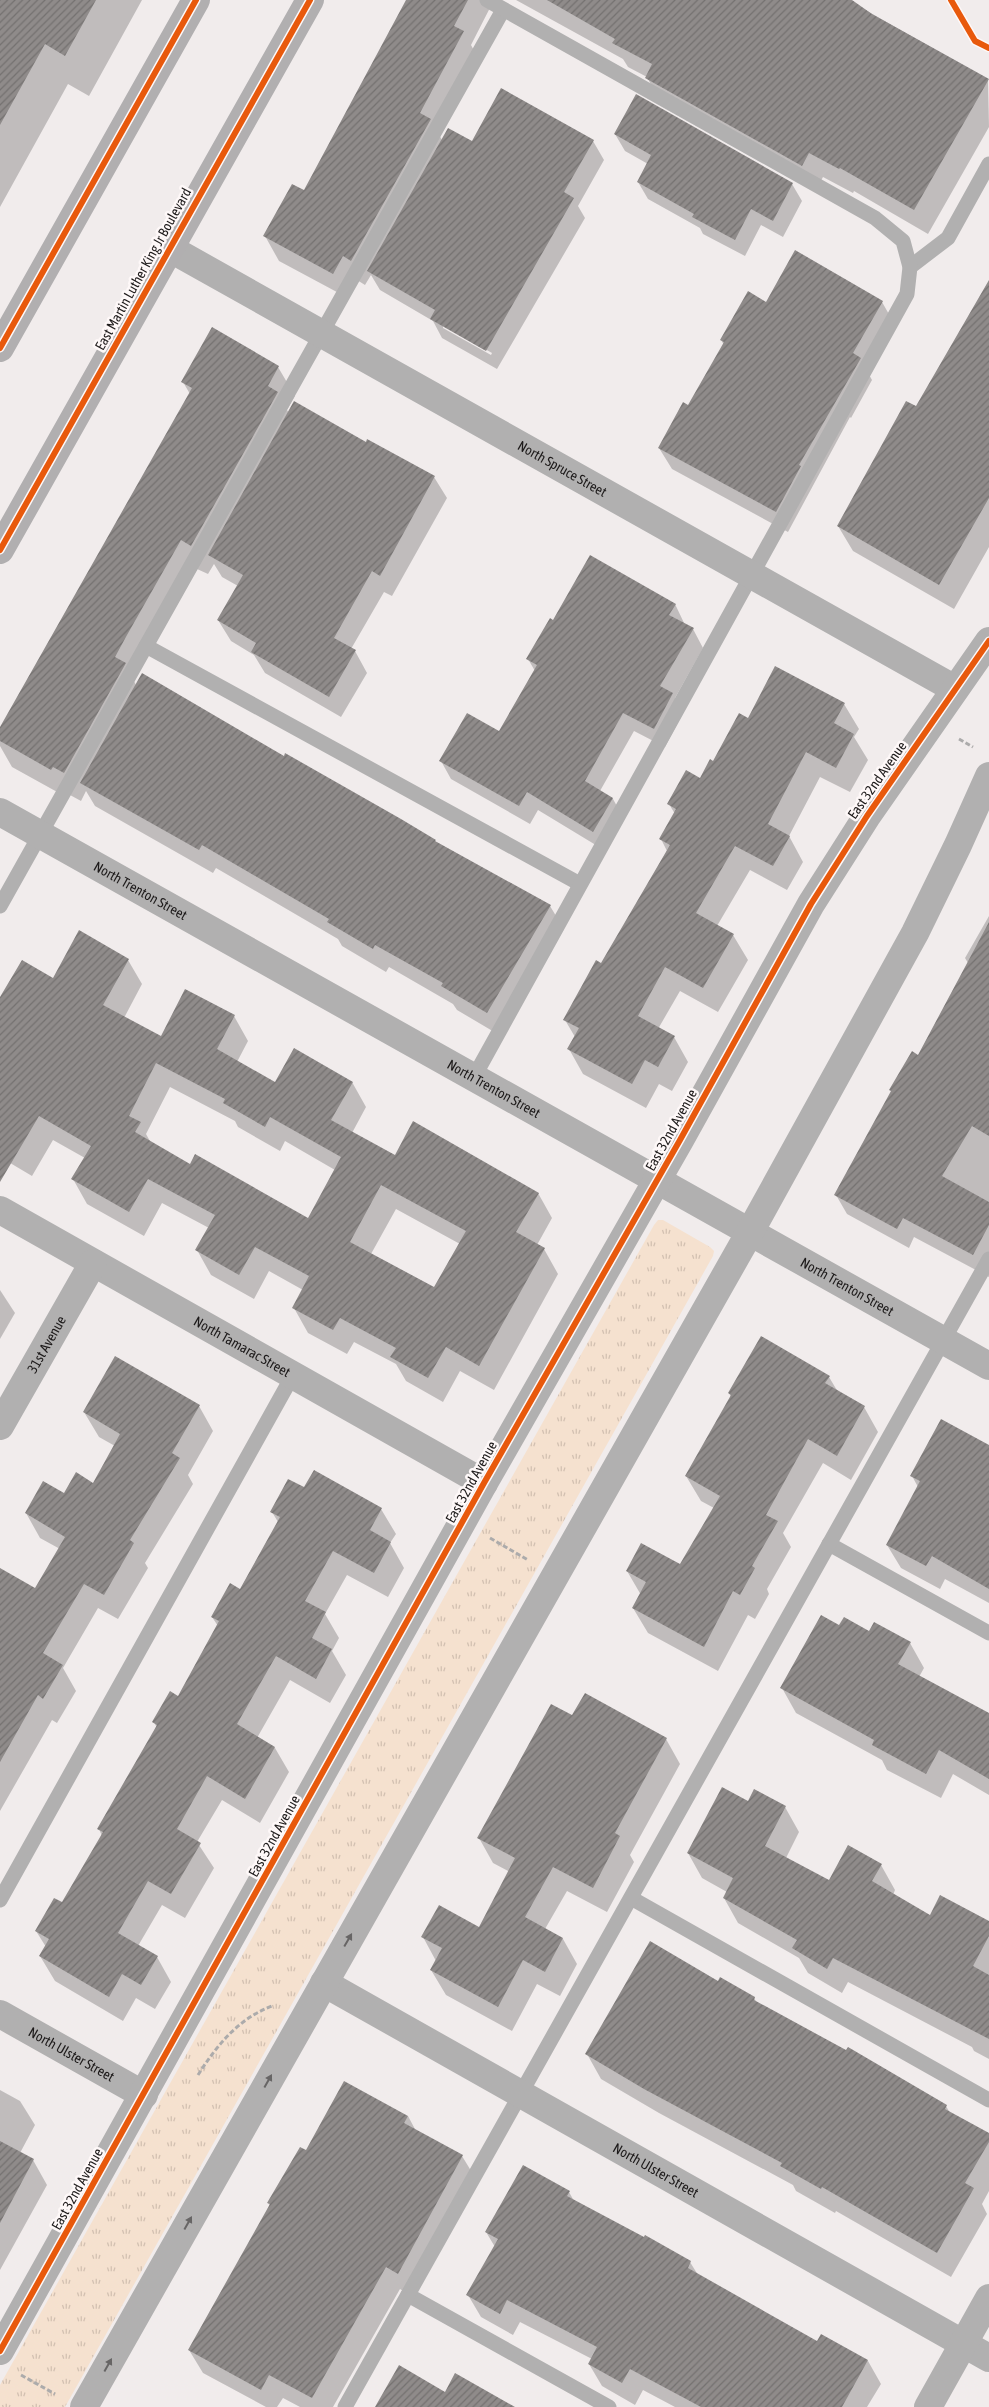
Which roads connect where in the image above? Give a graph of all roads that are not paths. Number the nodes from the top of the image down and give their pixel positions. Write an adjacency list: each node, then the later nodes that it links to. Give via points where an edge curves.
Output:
1 (196, 0): 9 (main road)
2 (310, 0): 6 (main road, East Martin Luther King Jr Boulevard)
3 (487, 0): 4 (lane)
4 (504, 10): 7 (lane, via 875,218 903,240); 8 (lane)
5 (989, 164): 7 (lane, via 948,238)
6 (169, 248): 8 (street, North Spruce Street); 10 (main road, East Martin Luther King Jr Boulevard)
7 (910, 267): 11 (lane, via 907,294)
8 (321, 333): 11 (street, North Spruce Street); 13 (lane)
9 (0, 348)
10 (0, 550)
11 (751, 575): 14 (street, North Spruce Street); 18 (lane)
12 (989, 640): 14 (street, East 32nd Avenue)
13 (146, 646): 17 (lane); 18 (lane)
14 (955, 689): 21 (street, East 32nd Avenue, via 811,904)
15 (985, 763): 23 (street, via 958,845 915,933)
16 (0, 812): 17 (street, North Trenton Street)
17 (40, 834): 19 (lane); 20 (street, North Trenton Street)
18 (580, 884): 20 (lane)
19 (0, 906)
20 (474, 1077): 21 (street, North Trenton Street)
21 (657, 1180): 23 (street, North Trenton Street); 30 (street, East 32nd Avenue)
22 (0, 1210): 25 (street, North Tamarac Street)
23 (750, 1232): 26 (street, North Trenton Street); 35 (street, one-way to 23)
24 (989, 1259): 26 (lane)
25 (93, 1263): 28 (street, North Tamarac Street); 29 (street, 31st Avenue)
26 (944, 1340): 27 (street, North Trenton Street); 31 (lane)
27 (989, 1366)
28 (293, 1376): 30 (street, North Tamarac Street); 34 (lane)
29 (0, 1426)
30 (484, 1483): 38 (street, East 32nd Avenue)
31 (829, 1544): 32 (lane); 33 (lane)
32 (989, 1633)
33 (631, 1898): 37 (lane); 39 (lane)
34 (0, 1900)
35 (324, 1983): 37 (street, North Ulster Street); 45 (street, one-way to 35)
36 (0, 2014): 38 (street, North Ulster Street)
37 (521, 2094): 40 (lane); 42 (street, North Ulster Street)
38 (144, 2096): 43 (street, East 32nd Avenue)
39 (989, 2100)
40 (408, 2295): 46 (lane); 47 (lane)
41 (989, 2298): 42 (street)
42 (963, 2344): 44 (street, North Ulster Street); 48 (street)
43 (0, 2351)
44 (989, 2358)
45 (84, 2407)
46 (346, 2407)
47 (609, 2407)
48 (928, 2407)

